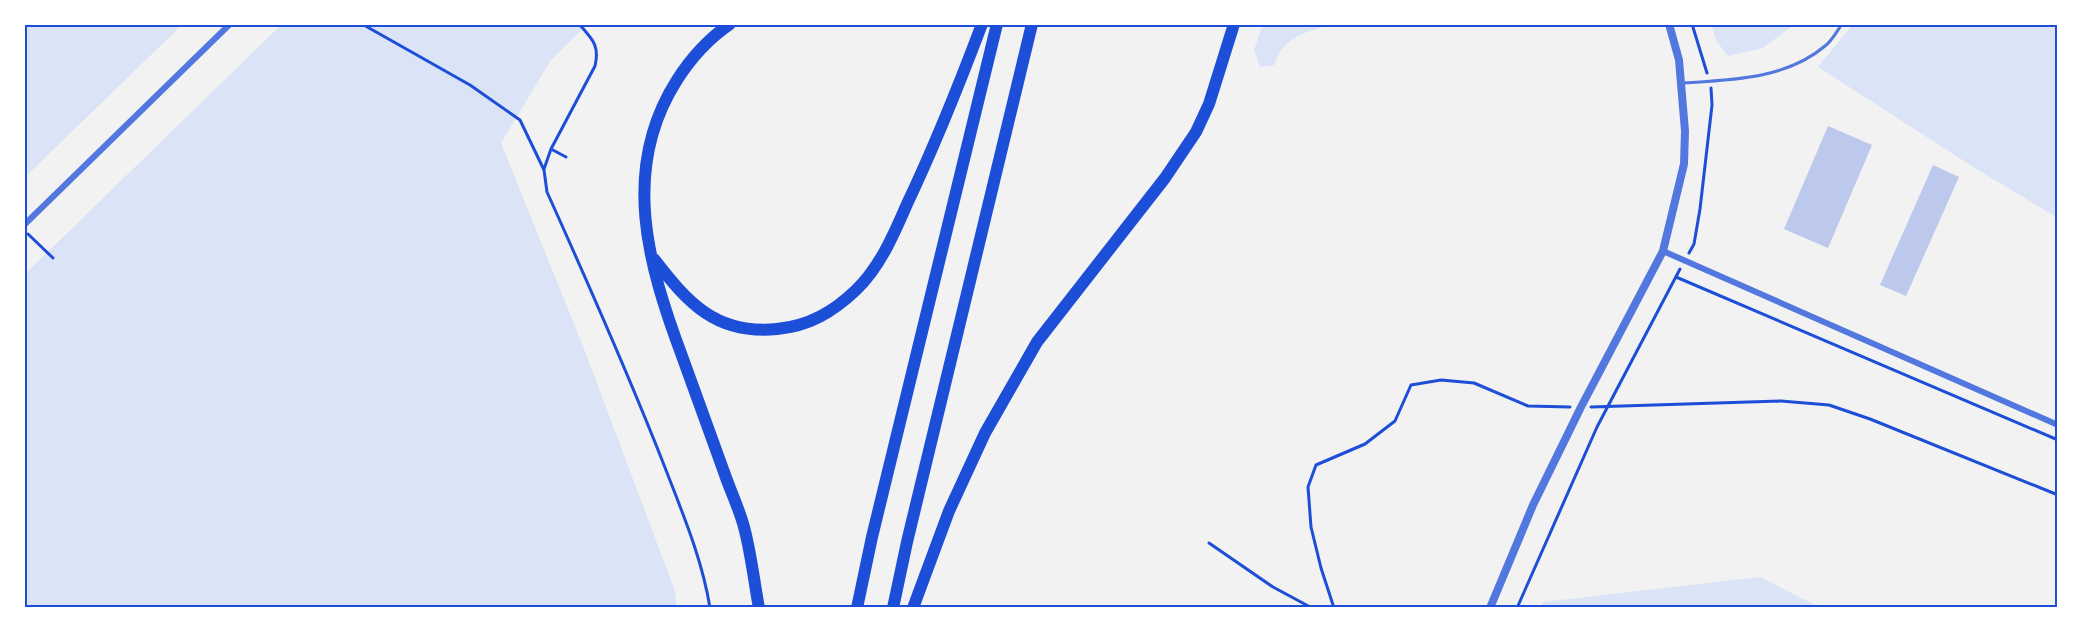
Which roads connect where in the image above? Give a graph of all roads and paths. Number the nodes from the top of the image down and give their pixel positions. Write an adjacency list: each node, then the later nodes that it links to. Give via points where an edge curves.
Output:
1 (230, 24): 15 (street)
2 (362, 24): 14 (path, via 470,84 520,120)
3 (579, 24): 12 (path, via 598,54)
4 (730, 24): 18 (highway, via 695,56 660,111 645,175 645,225)
5 (982, 24): 18 (highway, via 894,234 857,289 822,317 803,325 761,331 733,327 697,308)
6 (997, 24): 28 (highway)
7 (1032, 24): 29 (highway)
8 (1234, 24): 30 (highway, via 1196,132 1165,178 1037,342 985,433 949,511)
9 (1669, 24): 11 (street)
10 (1842, 24): 11 (lane, via 1827,45 1800,64 1732,80)
11 (1682, 84): 17 (street, via 1683,164)
12 (551, 149): 13 (path); 14 (path)
13 (566, 158)
14 (544, 170): 26 (path, via 547,192 631,381 688,529)
15 (24, 225)
16 (24, 230): 19 (path)
17 (1663, 251): 21 (street); 22 (street)
18 (650, 254): 27 (highway, via 662,303 744,528)
19 (54, 258)
20 (1676, 277): 23 (path)
21 (1581, 407): 24 (path, via 1781,401 1829,405); 32 (path, via 1528,406 1474,383 1441,380 1412,385 1395,422 1365,444 1316,465 1308,487 1311,527); 33 (street, via 1533,505)
22 (2058, 425)
23 (2058, 440)
24 (2058, 495)
25 (1209, 543): 31 (path)
26 (710, 608)
27 (759, 608)
28 (857, 608)
29 (893, 608)
30 (913, 608)
31 (1312, 608)
32 (1334, 608)
33 (1490, 608)

